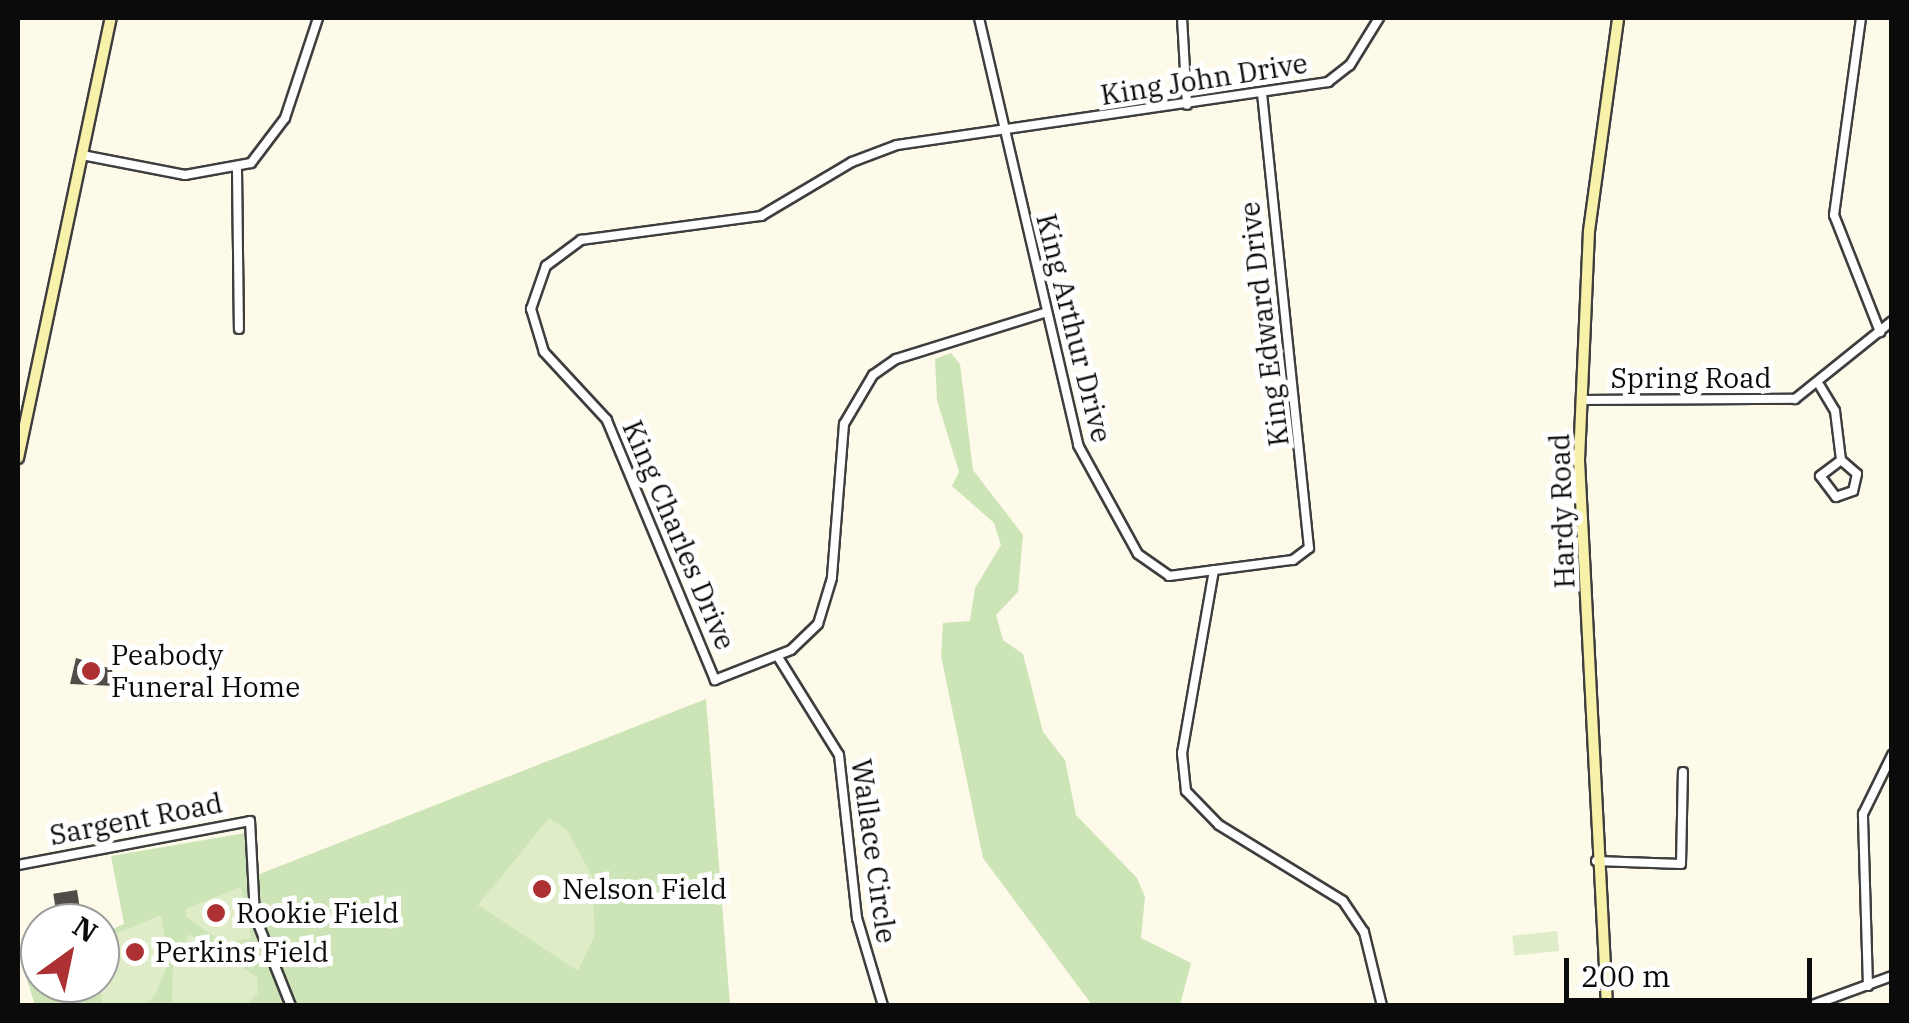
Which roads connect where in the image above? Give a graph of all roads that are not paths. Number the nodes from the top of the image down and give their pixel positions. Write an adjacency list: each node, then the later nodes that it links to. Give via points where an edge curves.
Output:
1 (111, 18): 11 (street)
2 (318, 18): 12 (street, via 276,136)
3 (979, 18): 10 (street, King Arthur Drive)
4 (1182, 18): 9 (street)
5 (1379, 18): 8 (street, King John Drive, via 1336,78)
6 (1618, 18): 18 (street, Hardy Road, via 1590,212)
7 (1861, 18): 16 (street, via 1834,214)
8 (1262, 94): 9 (street, King John Drive); 21 (street, King Edward Drive)
9 (1187, 105): 10 (street, King John Drive)
10 (1004, 132): 13 (street, King Arthur Drive); 23 (street, King Charles Drive, via 869,153 761,216 581,240 542,272 531,309 537,338 607,420 715,680)
11 (82, 155): 12 (street, via 166,173); 19 (street)
12 (238, 170): 15 (street)
13 (1044, 313): 22 (street, King Arthur Drive, via 1078,445 1138,554 1168,576); 23 (street, via 896,360 860,390 844,424 826,607 806,639)
14 (1892, 321): 16 (street, Spring Road)
15 (239, 330)
16 (1880, 332): 17 (street, Spring Road)
17 (1820, 386): 18 (street, Spring Road, via 1785,401); 20 (street, via 1835,411)
18 (1582, 400): 26 (street, Hardy Road)
19 (18, 458)
20 (1841, 460): 20 (street, via 1820,476 1836,497 1858,482)
21 (1309, 548): 22 (street, King Arthur Drive, via 1292,560)
22 (1214, 570): 32 (street, via 1182,753 1186,791 1219,824 1343,901 1364,932)
23 (778, 657): 31 (street, Wallace Circle, via 839,756 857,918)
24 (1892, 755): 29 (street, via 1864,814)
25 (1683, 772): 26 (street, via 1681,864)
26 (1596, 860): 33 (street, Hardy Road)
27 (18, 865): 30 (street, Sargent Road, via 250,821 254,916)
28 (1892, 976): 29 (street)
29 (1868, 986): 34 (street)
30 (290, 1006)
31 (883, 1006)
32 (1382, 1006)
33 (1607, 1006)
34 (1810, 1006)

